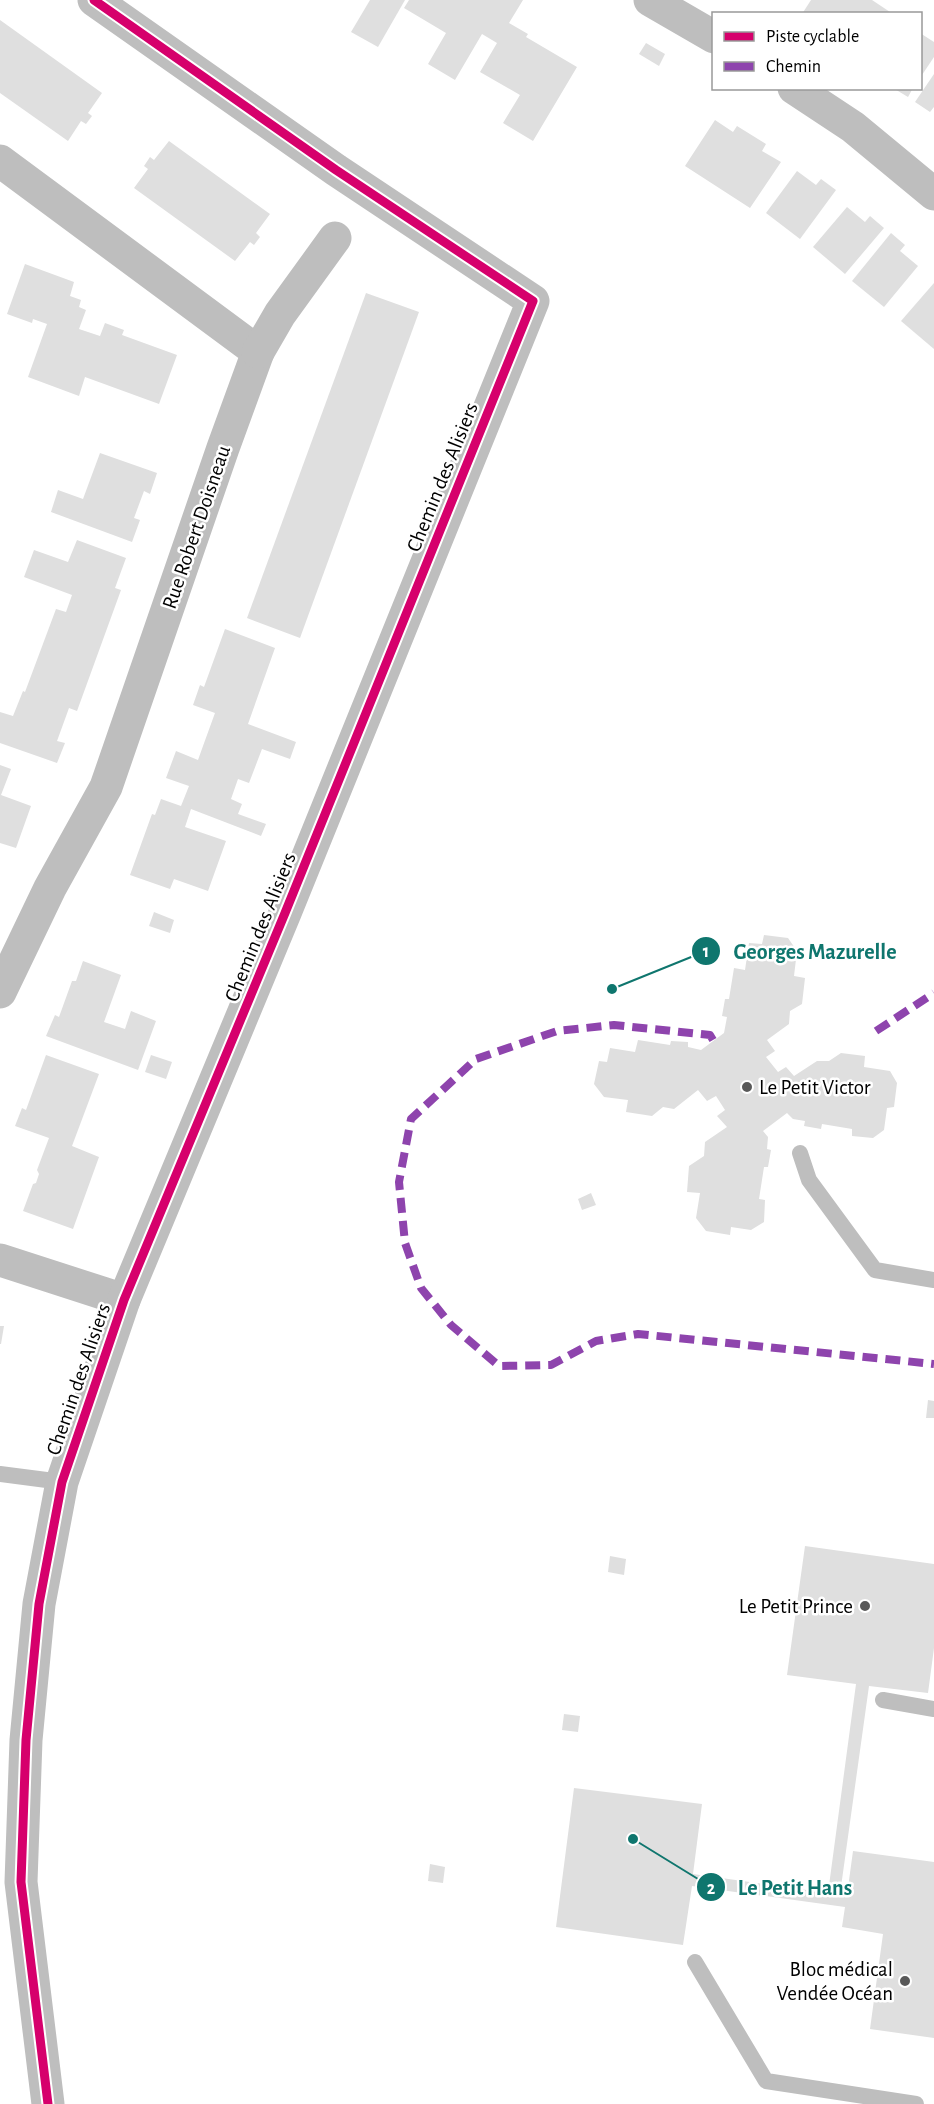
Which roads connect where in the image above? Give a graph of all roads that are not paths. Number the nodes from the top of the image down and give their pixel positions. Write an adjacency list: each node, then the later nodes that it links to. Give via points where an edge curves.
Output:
1 (94, 0): 13 (street, Chemin des Alisiers, via 336,170 533,301)
2 (650, 0): 3 (street)
3 (712, 36)
4 (797, 90): 6 (street, via 853,126)
5 (0, 161): 8 (street)
6 (934, 194)
7 (335, 238): 8 (street, Rue Robert Doisneau, via 280,314)
8 (258, 352): 9 (street, Rue Robert Doisneau, via 106,787 50,888)
9 (0, 992)
10 (800, 1153): 12 (lane, via 809,1180 875,1270)
11 (0, 1260): 13 (street)
12 (934, 1280)
13 (124, 1300): 15 (street, Chemin des Alisiers)
14 (0, 1474): 15 (lane)
15 (62, 1482): 19 (street, Chemin des Alisiers, via 38,1615 26,1740 21,1882)
16 (883, 1700): 17 (lane)
17 (934, 1709)
18 (695, 1962): 20 (lane, via 766,2081)
19 (48, 2104)
20 (916, 2104)

